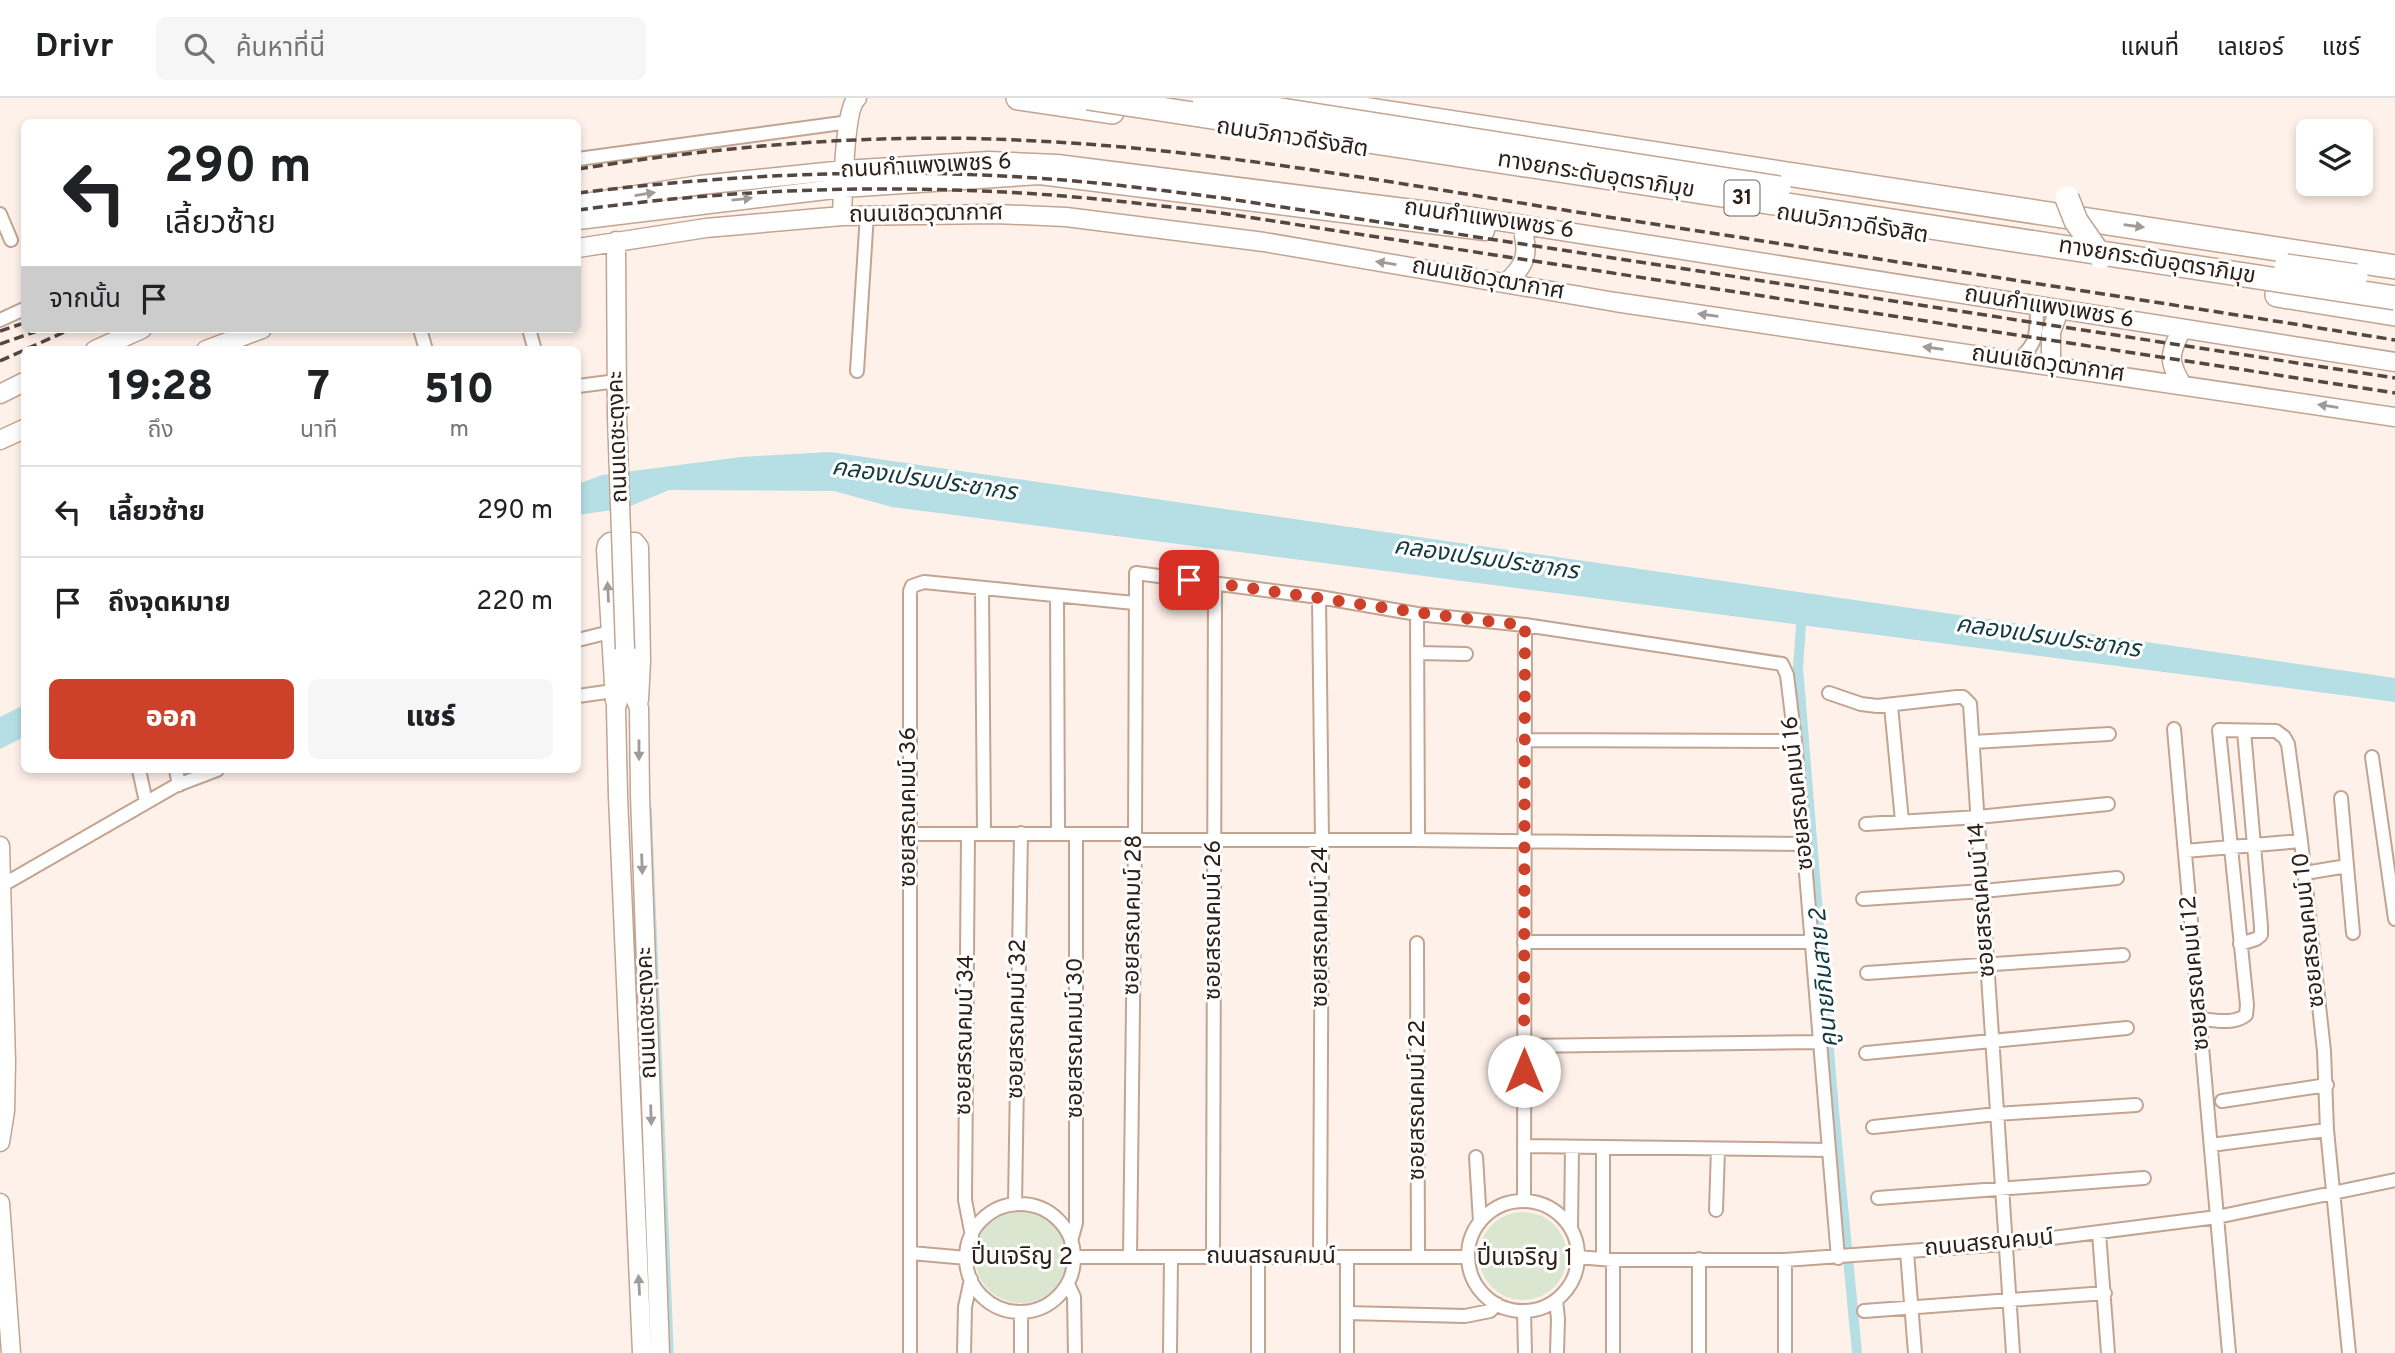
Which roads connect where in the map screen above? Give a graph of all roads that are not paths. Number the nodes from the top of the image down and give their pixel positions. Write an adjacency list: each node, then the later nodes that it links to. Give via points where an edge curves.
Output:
1 (1018, 98): 22 (highway, ถนนวิภาวดีรังสิต / 31)
2 (1088, 98): 21 (highway, ทางยกระดับอุตราภิมุข / 31, bridge)
3 (1204, 98): 20 (highway, ทางยกระดับอุตราภิมุข / 31, bridge)
4 (1291, 98): 18 (highway, ถนนวิภาวดีรังสิต / 31, one-way to 18)
5 (853, 106): 6 (street); 7 (main road)
6 (581, 158)
7 (843, 179): 9 (main road, ถนนกำแพงเพชร 6, one-way to 7, via 700,185); 12 (main road, ถนนกำแพงเพชร 6); 13 (main road, ถนนกำแพงเพชร 6, one-way to 7); 14 (main road, ถนนกำแพงเพชร 6, via 1040,175); 34 (main road, ถนนกำแพงเพชร 6, via 989,161 1146,174 1460,215)
8 (2067, 198): 26 (highway, bridge, via 2076,221 2104,261 2128,270)
9 (581, 204)
10 (0, 214): 15 (street)
11 (867, 214): 12 (main road, ถนนเชิดวุฒากาศ); 19 (main road, ถนนเชิดวุฒากาศ, one-way to 11, via 1264,242 1066,217); 37 (street)
12 (842, 216): 16 (main road, ถนนเชิดวุฒากาศ)
13 (581, 220)
14 (1524, 236): 19 (main road, via 1525,262); 24 (main road, ถนนกำแพงเพชร 6, via 1905,296)
15 (10, 240)
16 (616, 241): 17 (main road, ถนนเชิดวุฒากาศ); 38 (main road, ถนนเดชะตุงคะ)
17 (581, 247)
18 (2395, 267)
19 (1506, 283): 33 (main road, ถนนเชิดวุฒากาศ, one-way to 19)
20 (2395, 283)
21 (2395, 298)
22 (2395, 308)
23 (21, 310): 27 (street)
24 (2037, 312): 25 (main road, ถนนกำแพงเพชร 6); 33 (street, via 2032,348)
25 (2058, 313): 30 (main road, ถนนกำแพงเพชร 6); 35 (main road, via 2051,332)
26 (2395, 314)
27 (0, 320)
28 (133, 333): 31 (main road)
29 (251, 333): 32 (main road)
30 (2179, 335): 36 (main road, ถนนกำแพงเพชร 6); 40 (main road, via 2171,356)
31 (104, 346)
32 (217, 346)
33 (2018, 360): 35 (main road, ถนนเชิดวุฒากาศ)
34 (2395, 362)
35 (2051, 365): 40 (main road, ถนนเชิดวุฒากาศ)
36 (2395, 370)
37 (857, 371)
38 (617, 381): 41 (street); 57 (main road, ถนนเดชะตุงคะ, bridge)
39 (21, 384): 42 (main road)
40 (2182, 384): 43 (main road, ถนนเชิดวุฒากาศ, one-way to 40)
41 (581, 386)
42 (0, 394)
43 (2395, 416)
44 (21, 430): 45 (main road)
45 (0, 440)
46 (1215, 583): 49 (street); 50 (street, ซอยสรณคมน์ 28, via 1136,573); 87 (street, ซอยสรณคมน์ 26)
47 (982, 588): 48 (street, ซอยสรณคมน์ 36); 80 (street); 82 (street, ซอยสรณคมน์ 36, via 919,582 910,591)
48 (1056, 596): 50 (street, ซอยสรณคมน์ 36); 84 (street)
49 (1319, 597): 51 (street); 88 (street, ซอยสรณคมน์ 24)
50 (1135, 603): 86 (street, ซอยสรณคมน์ 28)
51 (1417, 614): 52 (street); 55 (street)
52 (1525, 625): 66 (street); 67 (street, ซอยสรณคมน์ 16, via 1782,664)
53 (610, 632): 54 (street); 60 (main road); 62 (main road, one-way to 62, via 607,545 635,542 639,547)
54 (581, 639)
55 (1417, 653): 56 (street); 89 (street)
56 (1466, 654)
57 (626, 675): 60 (main road, ถนนเดชะตุงคะ); 62 (main road, ถนนเดชะตุงคะ)
58 (1829, 693): 61 (street, ซอยสรณคมน์ 14, via 1861,704)
59 (581, 696): 60 (street)
60 (615, 699): 177 (main road, ถนนเดชะตุงคะ, one-way to 60)
61 (1891, 706): 68 (street, ซอยสรณคมน์ 14, via 1963,697 1969,704); 78 (street)
62 (639, 708): 178 (main road, ถนนเดชะตุงคะ, one-way to 178)
63 (2175, 729): 96 (street, ซอยสรณคมน์ 12)
64 (2244, 731): 91 (street, ซอยสรณคมน์ 10, via 2276,731 2288,744); 94 (street); 95 (street, ซอยสรณคมน์ 10, via 2219,730)
65 (2109, 734): 68 (street)
66 (1524, 740): 67 (street); 90 (street)
67 (1795, 741): 92 (street, ซอยสรณคมน์ 16)
68 (1973, 742): 77 (street, ซอยสรณคมน์ 14)
69 (2372, 757): 103 (street)
70 (140, 773): 75 (street)
71 (176, 773): 73 (street)
72 (209, 773): 73 (street)
73 (178, 785): 75 (street)
74 (2341, 799): 97 (street)
75 (146, 802): 100 (street)
76 (2108, 804): 77 (street)
77 (1978, 817): 78 (street); 101 (street, ซอยสรณคมน์ 14)
78 (1902, 821): 79 (street)
79 (1866, 824)
80 (984, 833): 81 (street); 83 (street)
81 (1021, 833): 84 (street); 139 (street, ซอยสรณคมน์ 32)
82 (909, 834): 83 (street); 149 (street, ซอยสรณคมน์ 36)
83 (968, 834): 145 (street, ซอยสรณคมน์ 34, via 965,1200)
84 (1058, 834): 85 (street)
85 (1076, 835): 86 (street); 146 (street, ซอยสรณคมน์ 30, via 1076,1223)
86 (1135, 837): 87 (street); 151 (street, ซอยสรณคมน์ 28)
87 (1214, 840): 88 (street); 153 (street, ซอยสรณคมน์ 26)
88 (1322, 840): 89 (street); 155 (street, ซอยสรณคมน์ 24)
89 (1418, 840): 90 (street)
90 (1524, 841): 92 (street); 105 (street)
91 (2301, 841): 94 (street); 98 (street, ซอยสรณคมน์ 10)
92 (1804, 844): 106 (street, ซอยสรณคมน์ 16)
93 (0, 846): 124 (main road, via 6,1062)
94 (2255, 846): 95 (street); 108 (street, via 2260,935)
95 (2232, 847): 96 (street); 108 (street)
96 (2185, 851): 112 (street, ซอยสรณคมน์ 12)
97 (2347, 866): 98 (street); 104 (street)
98 (2305, 873): 118 (street, ซอยสรณคมน์ 10)
99 (2117, 878): 101 (street)
100 (8, 882)
101 (1983, 891): 102 (street); 110 (street, ซอยสรณคมน์ 14)
102 (1863, 899)
103 (2395, 919)
104 (2353, 933)
105 (1524, 942): 106 (street); 116 (street)
106 (1813, 942): 115 (street, ซอยสรณคมน์ 16)
107 (1417, 943): 157 (street, ซอยสรณคมน์ 22)
108 (2240, 944): 112 (street, via 2246,1016 2230,1021)
109 (2123, 955): 110 (street)
110 (1987, 965): 111 (street); 114 (street, ซอยสรณคมน์ 14)
111 (1867, 973)
112 (2200, 1018): 126 (street, ซอยสรณคมน์ 12)
113 (2127, 1028): 114 (street)
114 (1992, 1041): 117 (street); 121 (street, ซอยสรณคมน์ 14)
115 (1821, 1042): 116 (street); 130 (street, ซอยสรณคมน์ 16)
116 (1524, 1046): 125 (street)
117 (1866, 1053)
118 (2326, 1085): 119 (street); 123 (street, ซอยสรณคมน์ 10)
119 (2222, 1101)
120 (2136, 1105): 121 (street)
121 (1997, 1115): 122 (street); 134 (street, ซอยสรณคมน์ 14)
122 (1873, 1128)
123 (2328, 1130): 126 (street); 135 (street, ซอยสรณคมน์ 10)
124 (0, 1142)
125 (1524, 1146): 127 (street); 137 (street)
126 (2211, 1146): 141 (street, ซอยสรณคมน์ 12)
127 (1572, 1147): 128 (street); 143 (street)
128 (1603, 1147): 129 (street); 163 (street)
129 (1718, 1149): 130 (street); 140 (street)
130 (1828, 1150): 160 (street, ซอยสรณคมน์ 16)
131 (1476, 1157): 142 (street)
132 (2144, 1178): 134 (street)
133 (2395, 1180): 135 (street, ถนนสรณคมน์)
134 (2001, 1187): 136 (street); 147 (street, ซอยสรณคมน์ 14)
135 (2333, 1192): 141 (street, ถนนสรณคมน์); 195 (street, ซอยสรณคมน์ 10)
136 (1878, 1198)
137 (1524, 1201): 142 (street, via 1492,1210); 143 (street, via 1559,1214)
138 (0, 1203): 176 (main road)
139 (1015, 1204): 145 (street, via 989,1214); 146 (street, via 1049,1213 1063,1225)
140 (1716, 1210)
141 (2217, 1217): 144 (street, ถนนสรณคมน์); 194 (street, ซอยสรณคมน์ 12)
142 (1479, 1222): 158 (street)
143 (1571, 1229): 159 (street)
144 (2099, 1233): 147 (street, ถนนสรณคมน์); 167 (street)
145 (971, 1236): 161 (street)
146 (1071, 1241): 150 (street)
147 (2005, 1244): 148 (street, ถนนสรณคมน์); 169 (street, ซอยสรณคมน์ 14)
148 (1907, 1251): 160 (street, ถนนสรณคมน์); 171 (street)
149 (911, 1252): 161 (street); 179 (street, ซอยสรณคมน์ 36)
150 (1074, 1257): 151 (street, ถนนสรณคมน์); 166 (street)
151 (1129, 1257): 152 (street, ถนนสรณคมน์)
152 (1171, 1257): 153 (street, ถนนสรณคมน์); 183 (street)
153 (1213, 1257): 154 (street, ถนนสรณคมน์)
154 (1258, 1257): 155 (street, ถนนสรณคมน์); 184 (street)
155 (1320, 1257): 156 (street, ถนนสรณคมน์)
156 (1347, 1257): 157 (street, ถนนสรณคมน์); 175 (street)
157 (1418, 1257): 158 (street, ถนนสรณคมน์)
158 (1468, 1257): 170 (street, via 1476,1285)
159 (1578, 1257): 163 (street, ถนนสรณคมน์); 168 (street, via 1571,1281)
160 (1845, 1257): 164 (street, ถนนสรณคมน์)
161 (967, 1258): 165 (street)
162 (1699, 1259): 163 (street, ถนนสรณคมน์); 164 (street, ถนนสรณคมน์); 189 (street)
163 (1608, 1260): 188 (street)
164 (1785, 1260): 190 (street)
165 (971, 1279): 174 (street, via 991,1303); 180 (street)
166 (1068, 1284): 174 (street, via 1048,1304); 182 (street, via 1074,1297)
167 (2105, 1293): 169 (street); 193 (street)
168 (1556, 1300): 172 (street); 187 (street)
169 (2009, 1300): 171 (street); 192 (street, ซอยสรณคมน์ 14)
170 (1497, 1304): 172 (street); 175 (street, via 1490,1311 1465,1315)
171 (1911, 1308): 173 (street); 191 (street)
172 (1524, 1311): 186 (street)
173 (1864, 1311)
174 (1021, 1312): 181 (street)
175 (1347, 1312): 185 (street)
176 (11, 1353)
177 (642, 1353)
178 (660, 1353)
179 (910, 1353)
180 (964, 1353)
181 (1021, 1353)
182 (1075, 1353)
183 (1170, 1353)
184 (1258, 1353)
185 (1347, 1353)
186 (1525, 1353)
187 (1557, 1353)
188 (1613, 1353)
189 (1699, 1353)
190 (1785, 1353)
191 (1915, 1353)
192 (2013, 1353)
193 (2108, 1353)
194 (2230, 1353)
195 (2349, 1353)

